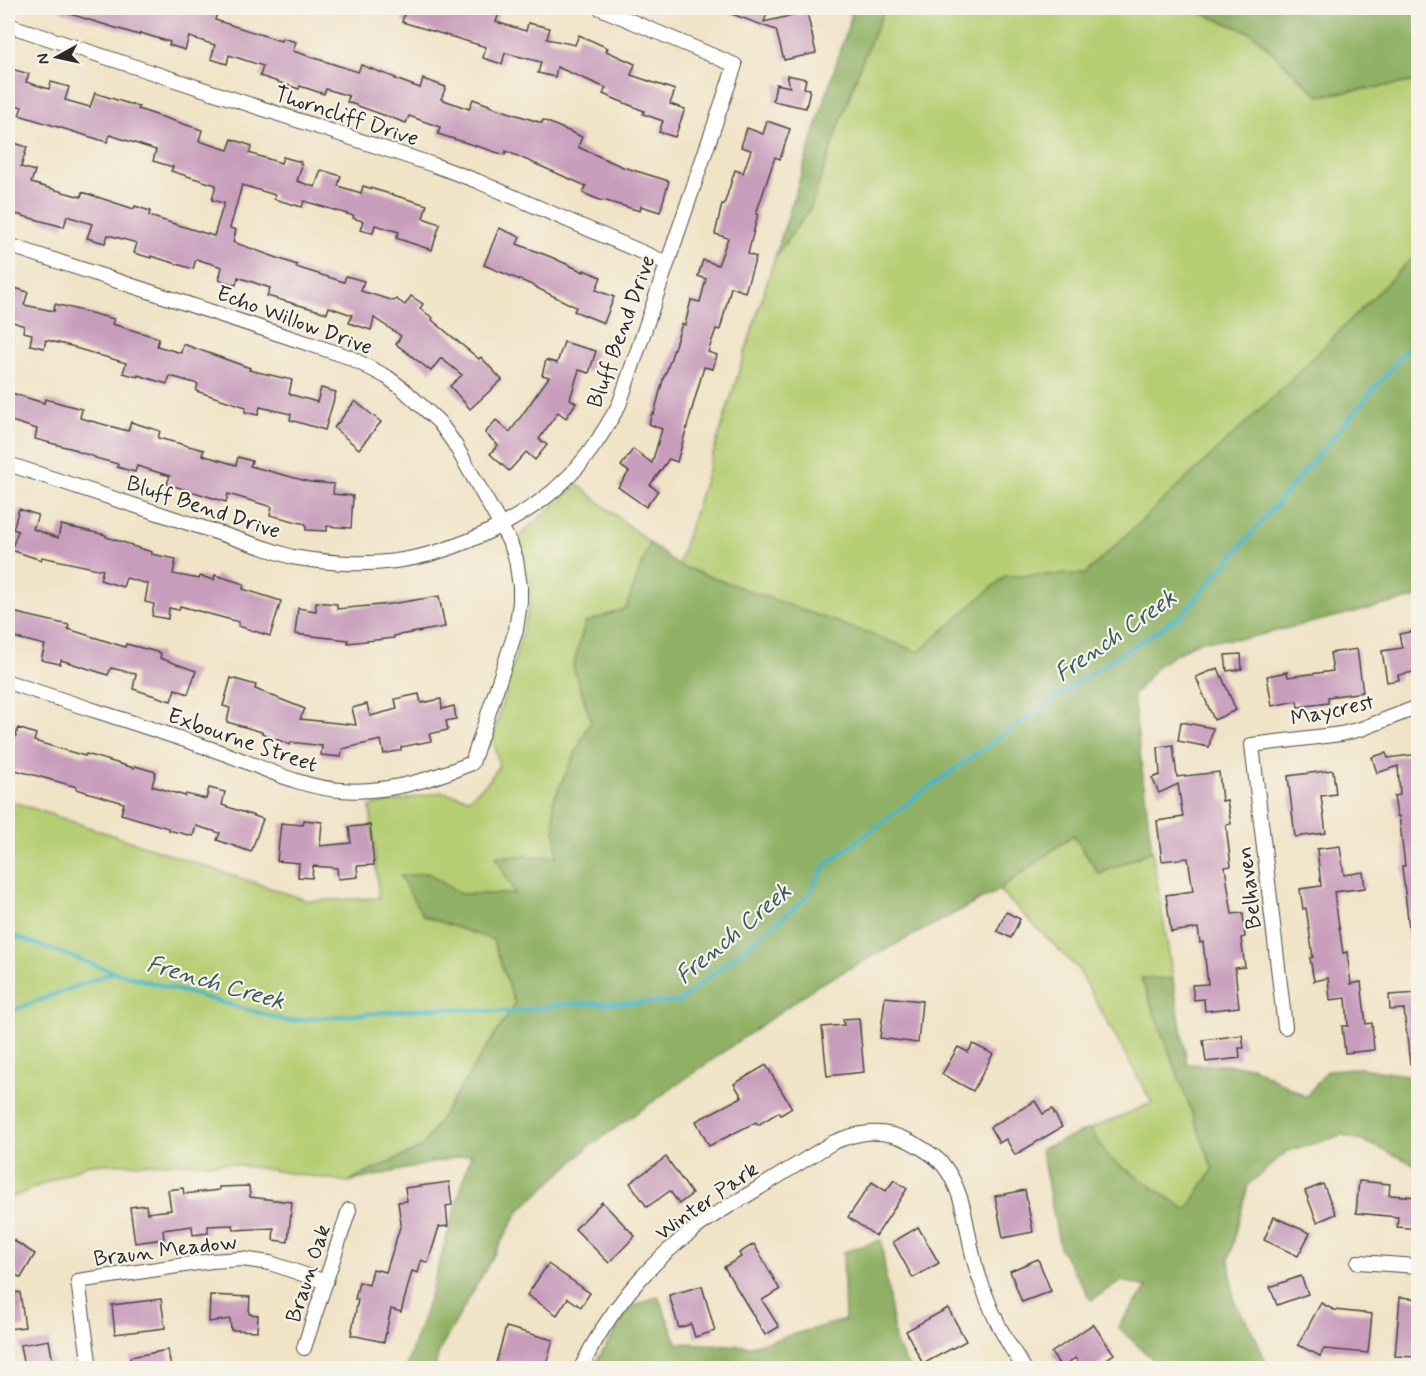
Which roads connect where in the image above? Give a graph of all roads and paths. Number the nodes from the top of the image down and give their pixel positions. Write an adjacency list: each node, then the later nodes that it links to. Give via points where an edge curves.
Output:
1 (600, 8): 4 (street, Bluff Bend Drive, via 735,65)
2 (8, 25): 4 (street, Thorncliff Drive, via 477,181)
3 (8, 244): 6 (street, Echo Willow Drive, via 368,366 403,389 439,422)
4 (667, 263): 6 (street, Bluff Bend Drive, via 619,405 600,438 564,482)
5 (8, 464): 6 (street, Bluff Bend Drive, via 292,557 321,562 406,560 438,553)
6 (501, 526): 7 (street, Exbourne Street, via 519,573 516,630 472,763 443,775 389,789 315,787)
7 (8, 682)
8 (1419, 706): 9 (street, Maycrest, via 1341,734)
9 (1252, 745): 10 (street, Belhaven)
10 (1286, 1027)
11 (349, 1210): 14 (street, Braun Oak)
12 (1358, 1262): 13 (street)
13 (1419, 1266)
14 (326, 1282): 15 (street, Braun Oak); 16 (street, Braun Meadow, via 270,1263 242,1259 78,1281)
15 (304, 1348)
16 (90, 1368)
17 (581, 1368): 18 (street, Winter Park, via 632,1289 657,1261 697,1227 832,1143 870,1132 901,1137 918,1146 942,1164 952,1178 965,1211 987,1297)
18 (1024, 1368)

